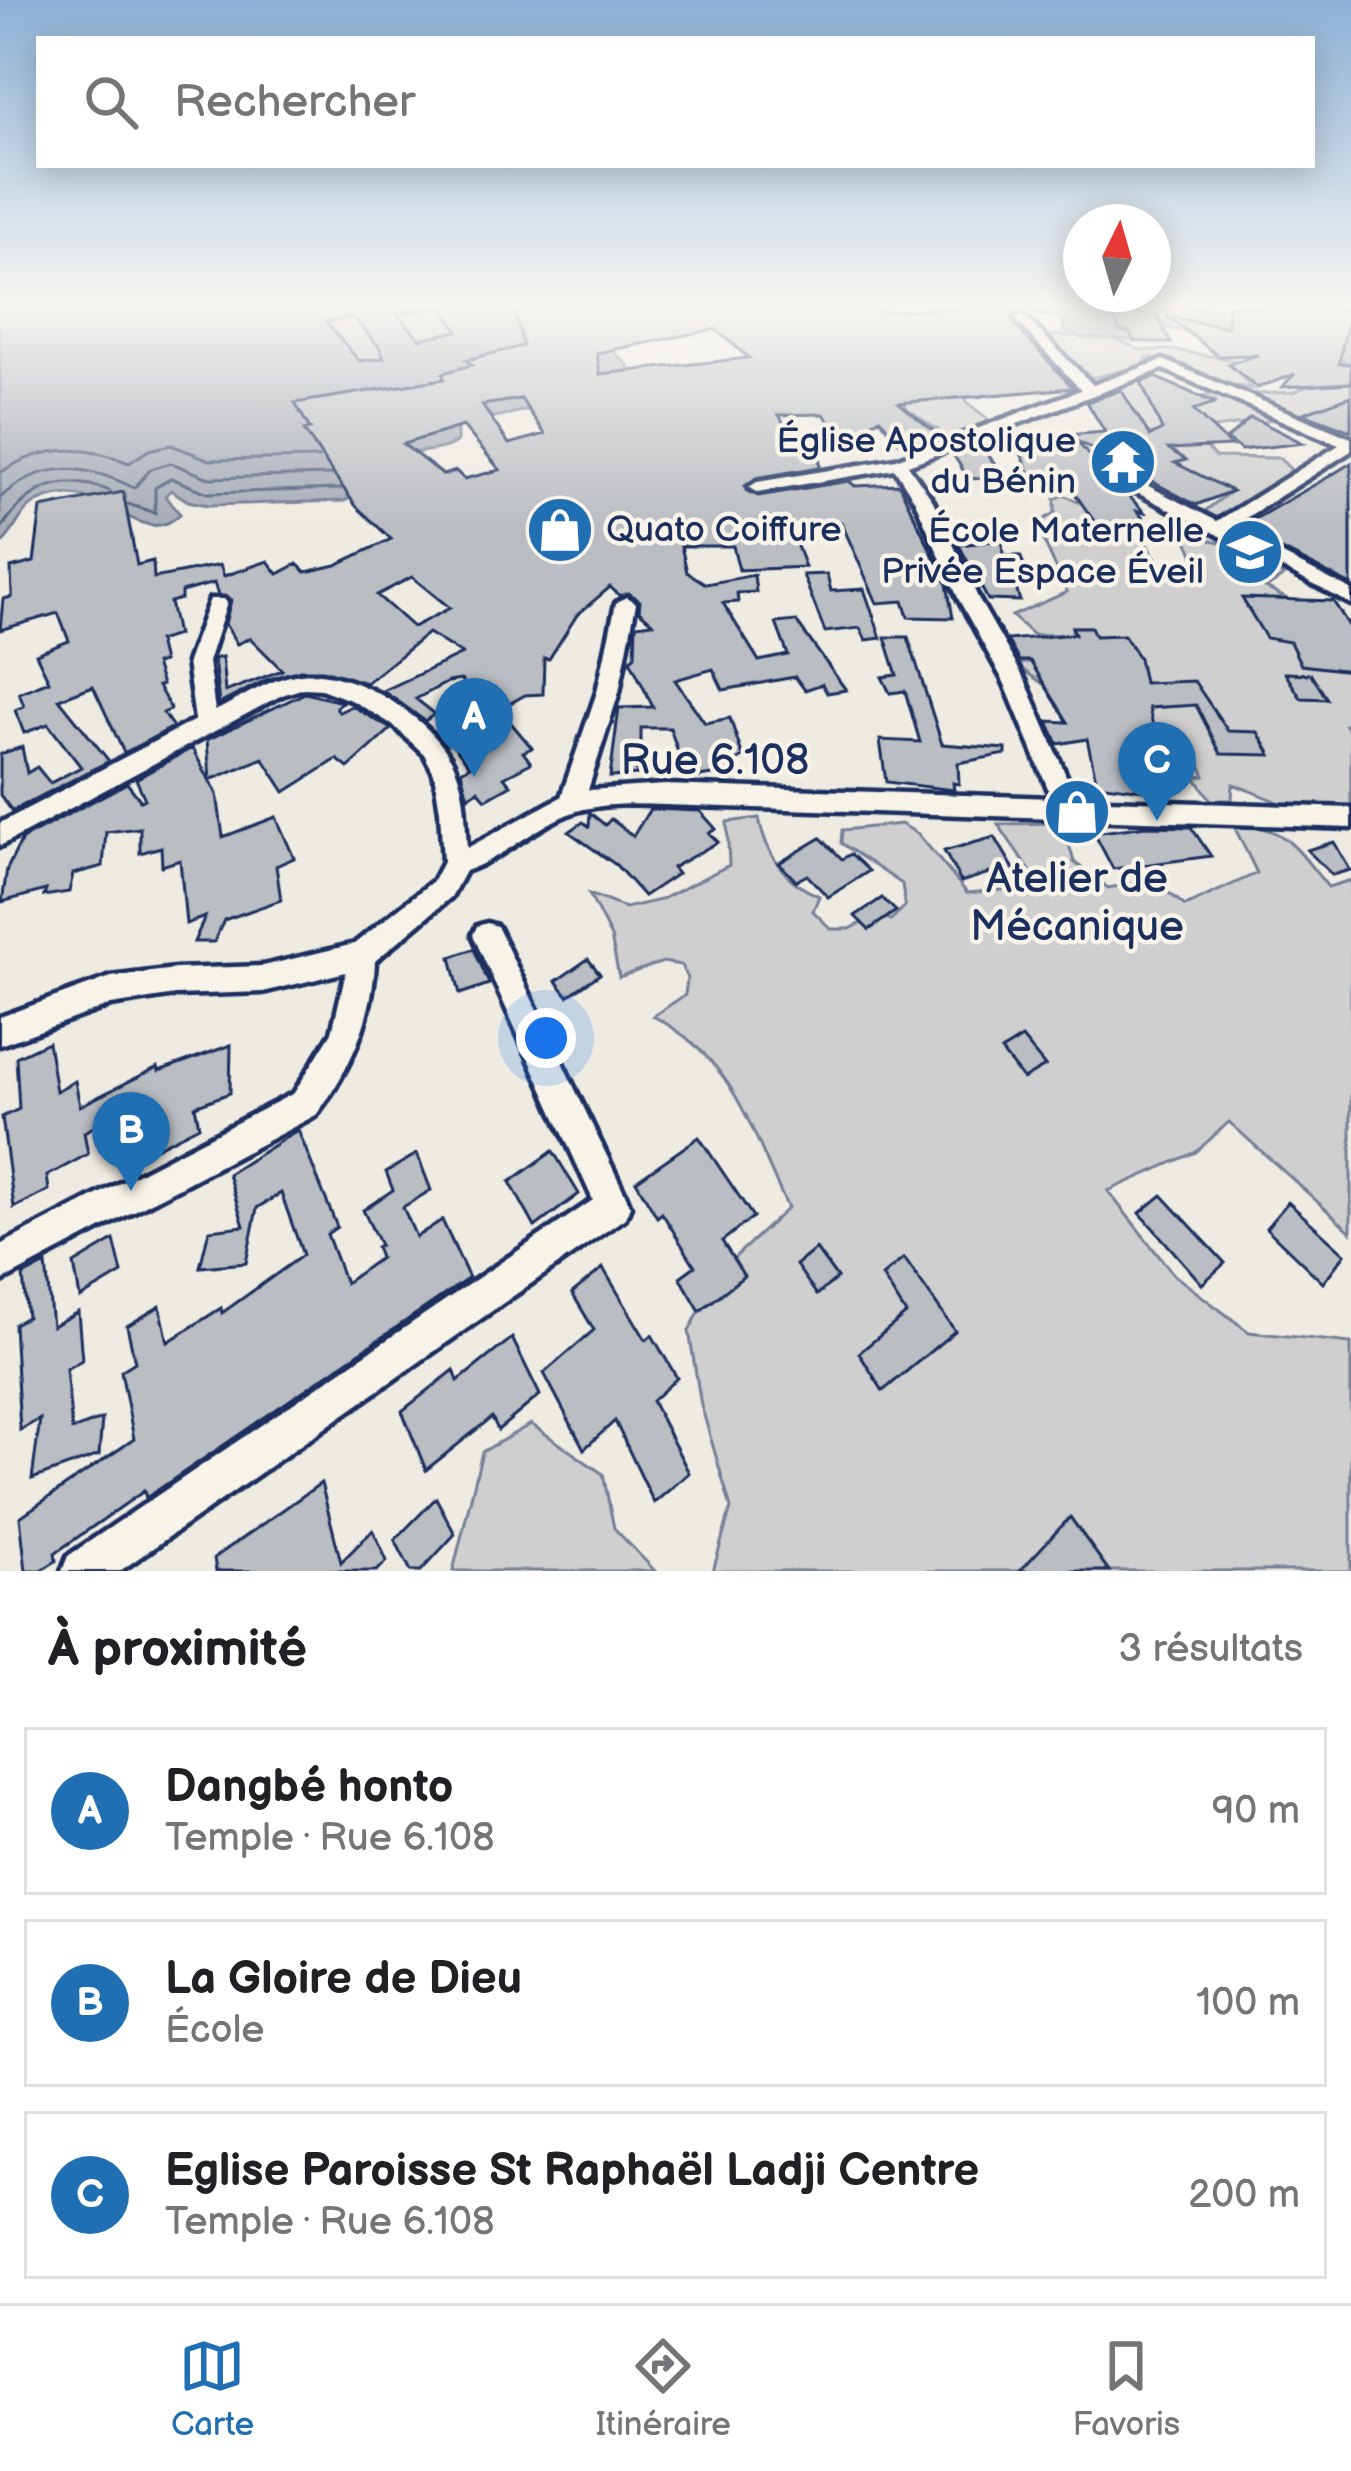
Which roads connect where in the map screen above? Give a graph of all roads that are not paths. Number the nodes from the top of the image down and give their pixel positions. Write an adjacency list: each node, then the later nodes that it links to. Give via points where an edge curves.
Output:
1 (1078, 378): 4 (street)
2 (1124, 378): 4 (street)
3 (1197, 378): 5 (street)
4 (1090, 391): 6 (street)
5 (1351, 444): 9 (street)
6 (899, 463): 8 (street); 15 (street, via 1015,682)
7 (1106, 470): 9 (street)
8 (757, 487)
9 (1216, 529): 10 (street)
10 (1351, 598)
11 (217, 603): 13 (street, via 194,672)
12 (626, 603): 14 (street, via 608,692)
13 (207, 723): 17 (street); 18 (street, via 309,680 382,706 442,764)
14 (571, 803): 15 (street, Rue 6.108, via 665,794); 18 (street, Rue 6.108, via 488,854)
15 (1067, 806): 16 (street, Rue 6.108)
16 (1351, 818)
17 (0, 836)
18 (456, 862): 20 (street, Rue 6.108, via 442,889)
19 (487, 935): 23 (street, via 614,1206)
20 (361, 955): 21 (street, Rue 6.108, via 263,979 111,991); 22 (street, via 337,1056 305,1104)
21 (0, 1031)
22 (0, 1264)
23 (83, 1571)

